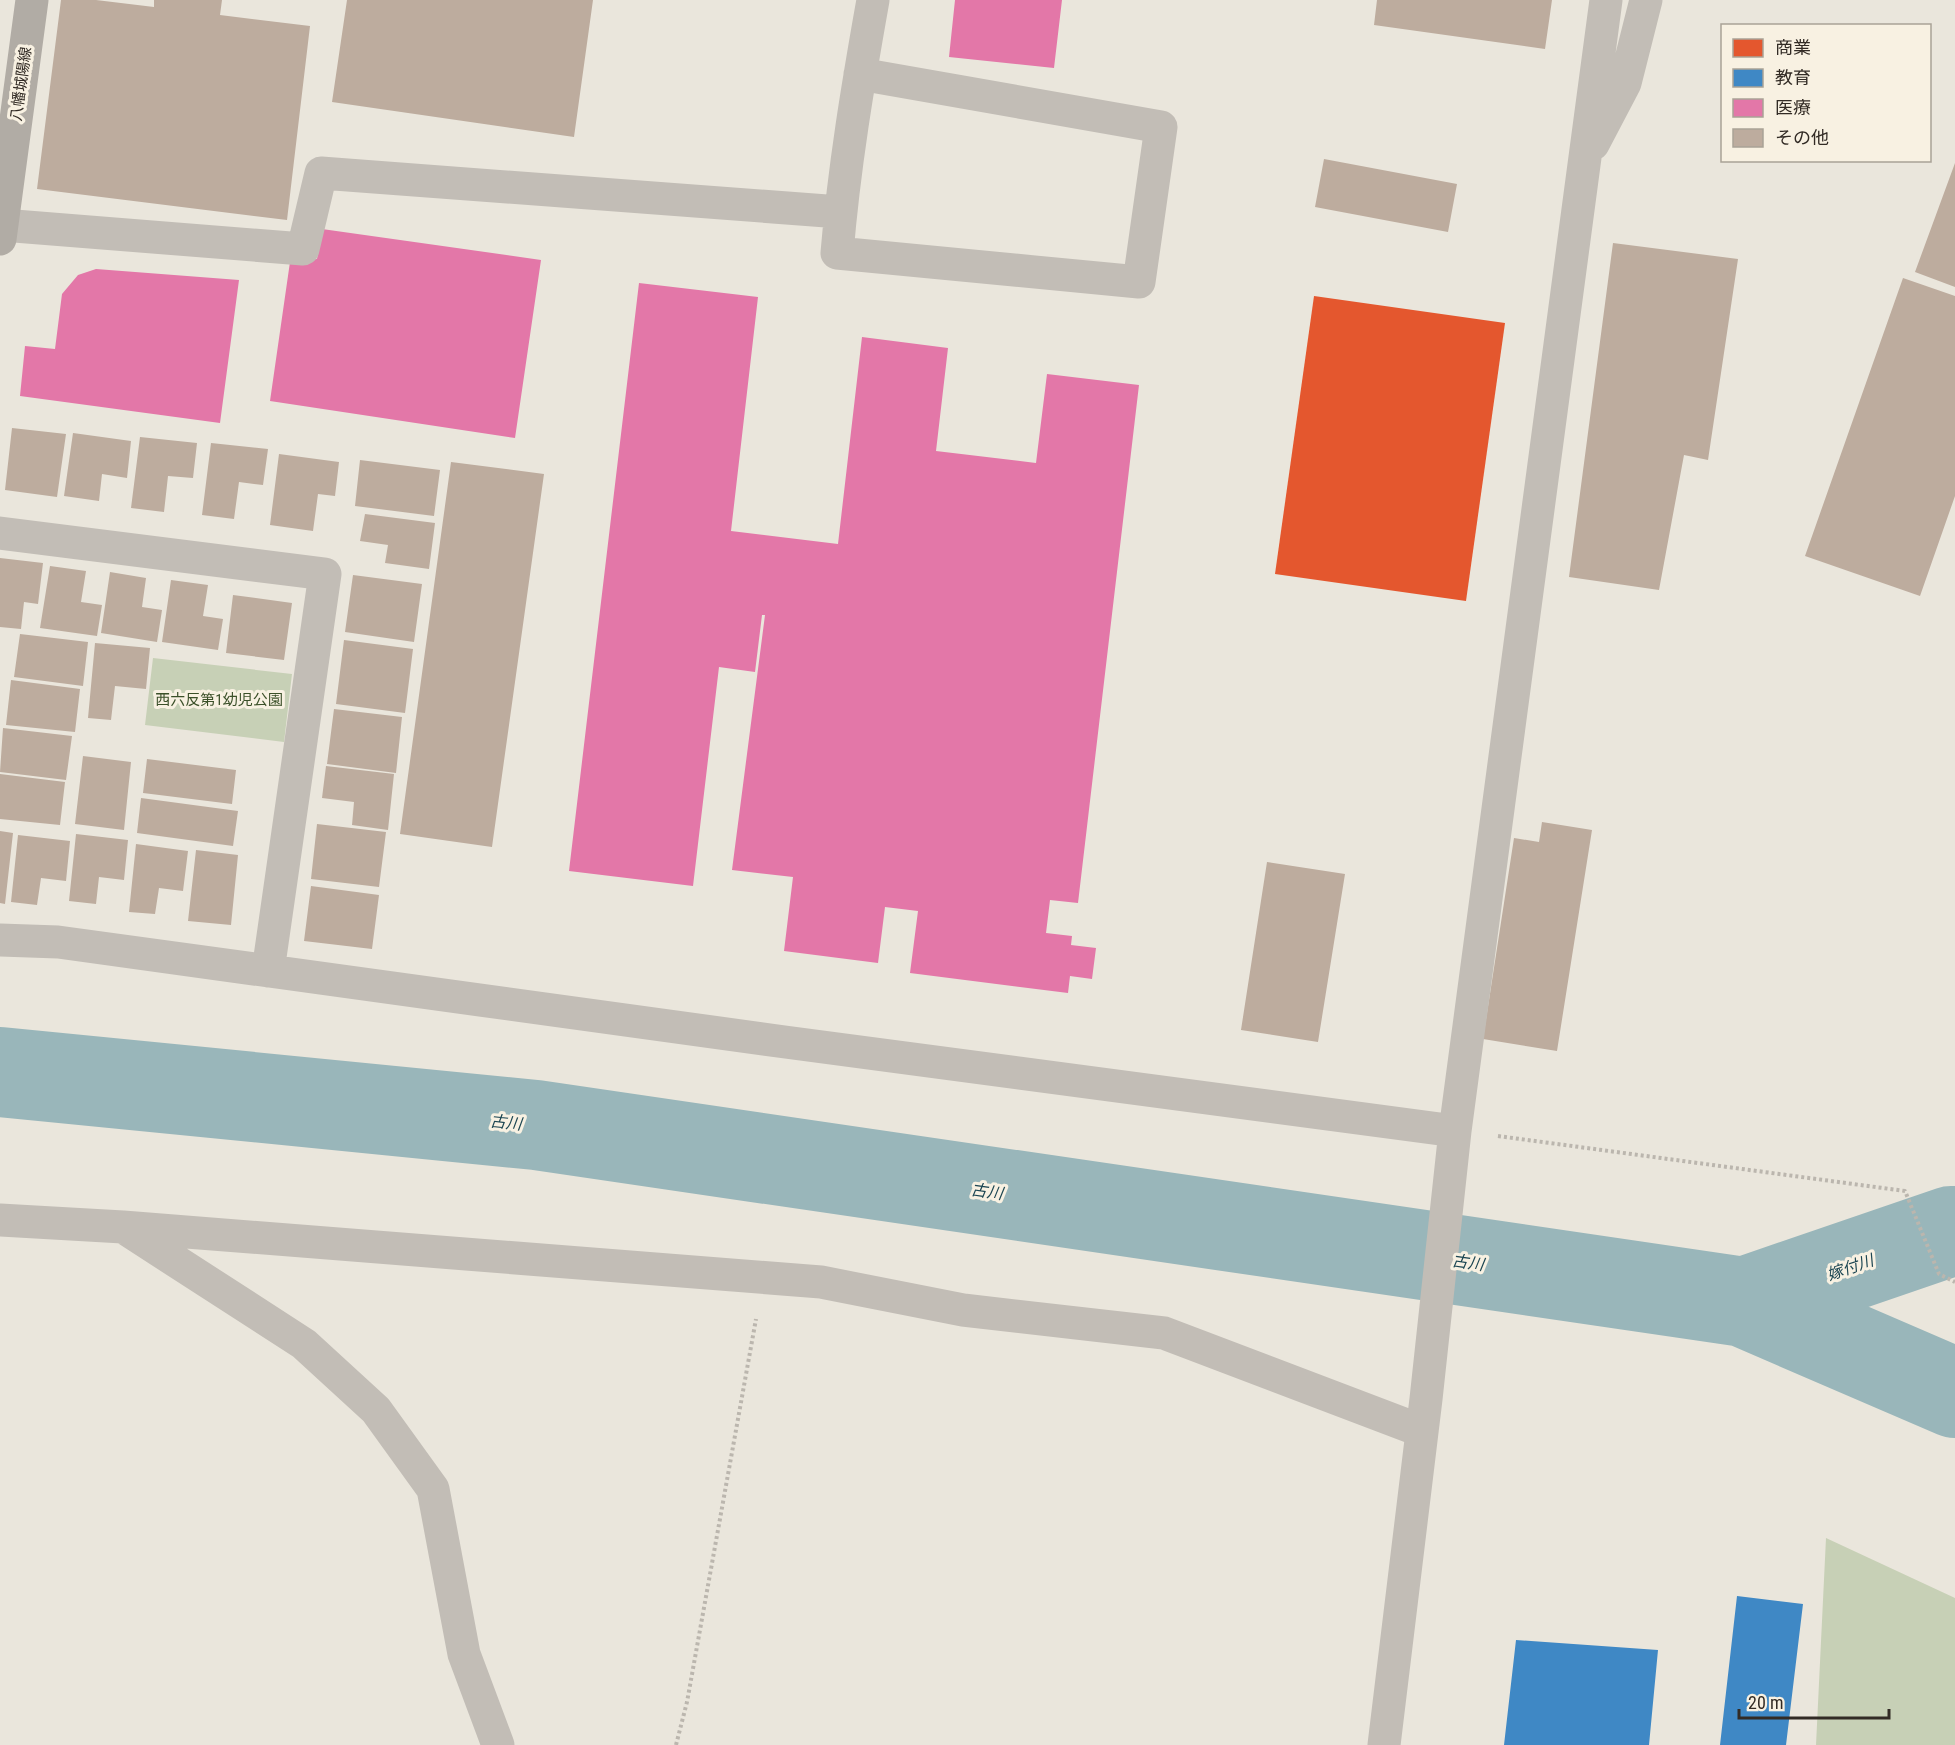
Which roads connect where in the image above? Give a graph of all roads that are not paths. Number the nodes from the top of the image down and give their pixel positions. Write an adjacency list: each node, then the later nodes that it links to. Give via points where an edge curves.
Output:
1 (32, 0): 8 (main road, 八幡城陽線)
2 (873, 0): 5 (street)
3 (1606, 0): 6 (street)
4 (1646, 0): 6 (street, via 1625,83)
5 (860, 74): 7 (street); 7 (street, via 1161,127 1139,282 837,253)
6 (1583, 162): 12 (street)
7 (840, 212): 8 (street, via 321,173 303,249)
8 (1, 232)
9 (0, 533): 11 (street, via 325,574)
10 (0, 940): 11 (street, via 58,942)
11 (268, 971): 12 (street)
12 (1455, 1131): 15 (street)
13 (0, 1220): 14 (street)
14 (123, 1227): 15 (street, via 821,1281 963,1310 1164,1333); 16 (street, via 304,1344 376,1410 433,1489 464,1654)
15 (1422, 1431): 17 (street)
16 (498, 1745)
17 (1384, 1745)

